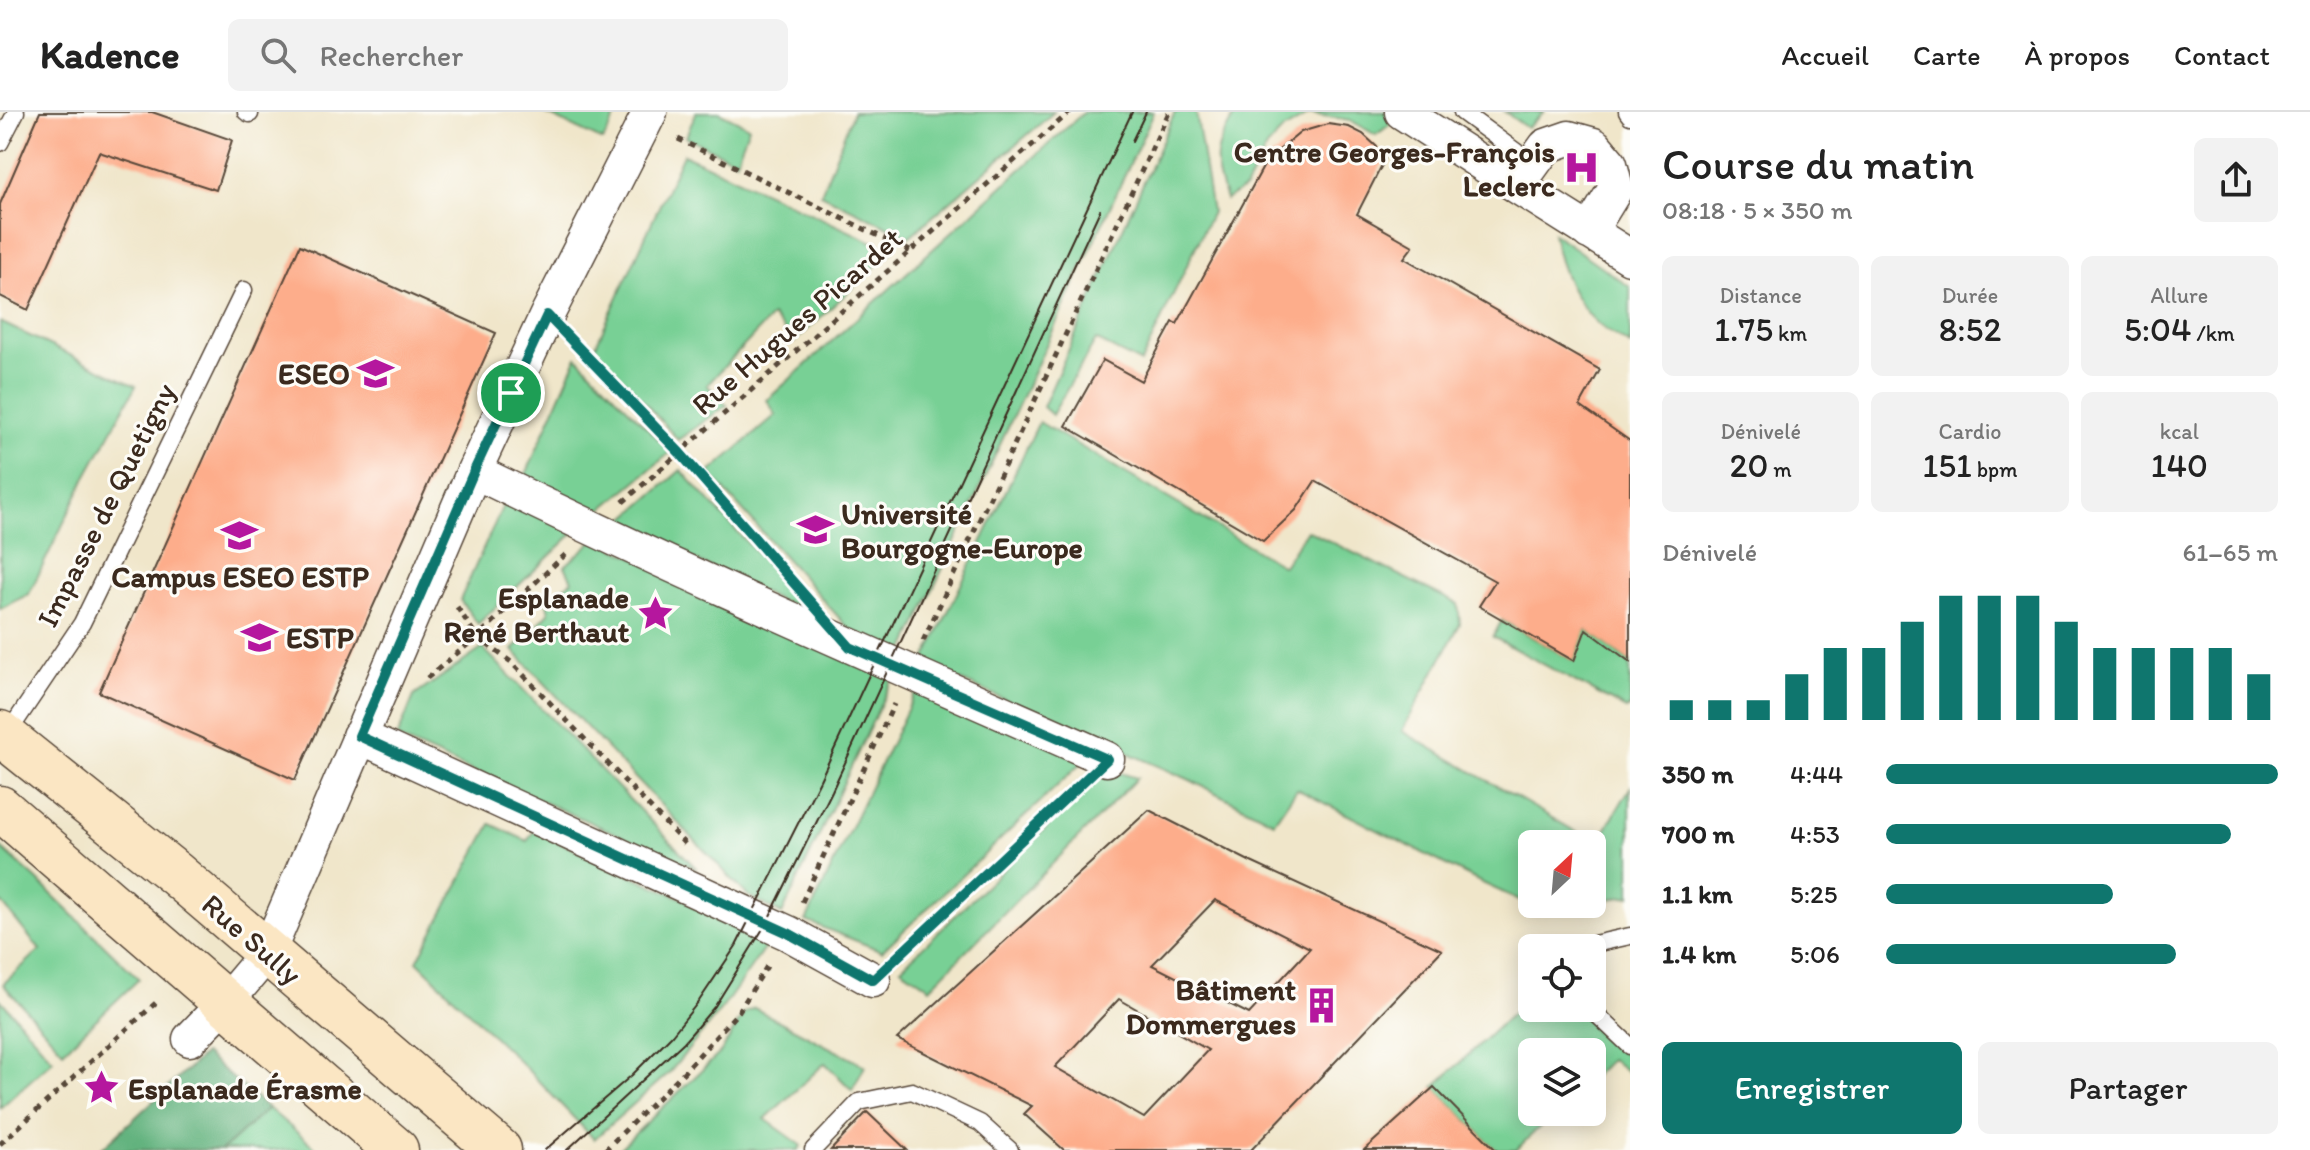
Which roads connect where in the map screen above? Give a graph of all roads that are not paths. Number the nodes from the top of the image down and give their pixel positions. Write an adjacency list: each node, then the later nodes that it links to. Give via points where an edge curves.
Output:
1 (16, 112): 5 (lane)
2 (1402, 112): 6 (street)
3 (1462, 112): 6 (lane)
4 (647, 118): 10 (street)
5 (0, 143)
6 (1525, 175): 7 (street); 7 (street, via 1546,146 1569,138 1594,145 1610,164 1616,188)
7 (1589, 232): 8 (street)
8 (1630, 257)
9 (244, 290): 12 (lane, Impasse de Quetigny, via 82,623)
10 (474, 471): 11 (street); 13 (street, via 850,647)
11 (364, 725): 17 (street); 18 (street)
12 (2, 735): 17 (main road, Rue Sully)
13 (1107, 759)
14 (0, 808): 19 (main road)
15 (1630, 936): 16 (lane)
16 (1606, 941)
17 (268, 952): 19 (street); 24 (main road, Rue Sully)
18 (873, 980)
19 (225, 1003): 21 (street); 23 (main road)
20 (1605, 1022): 22 (lane)
21 (190, 1039)
22 (1630, 1046)
23 (396, 1150)
24 (499, 1150)
25 (813, 1150): 26 (lane, via 859,1102 912,1091 980,1123)
26 (1010, 1150)

